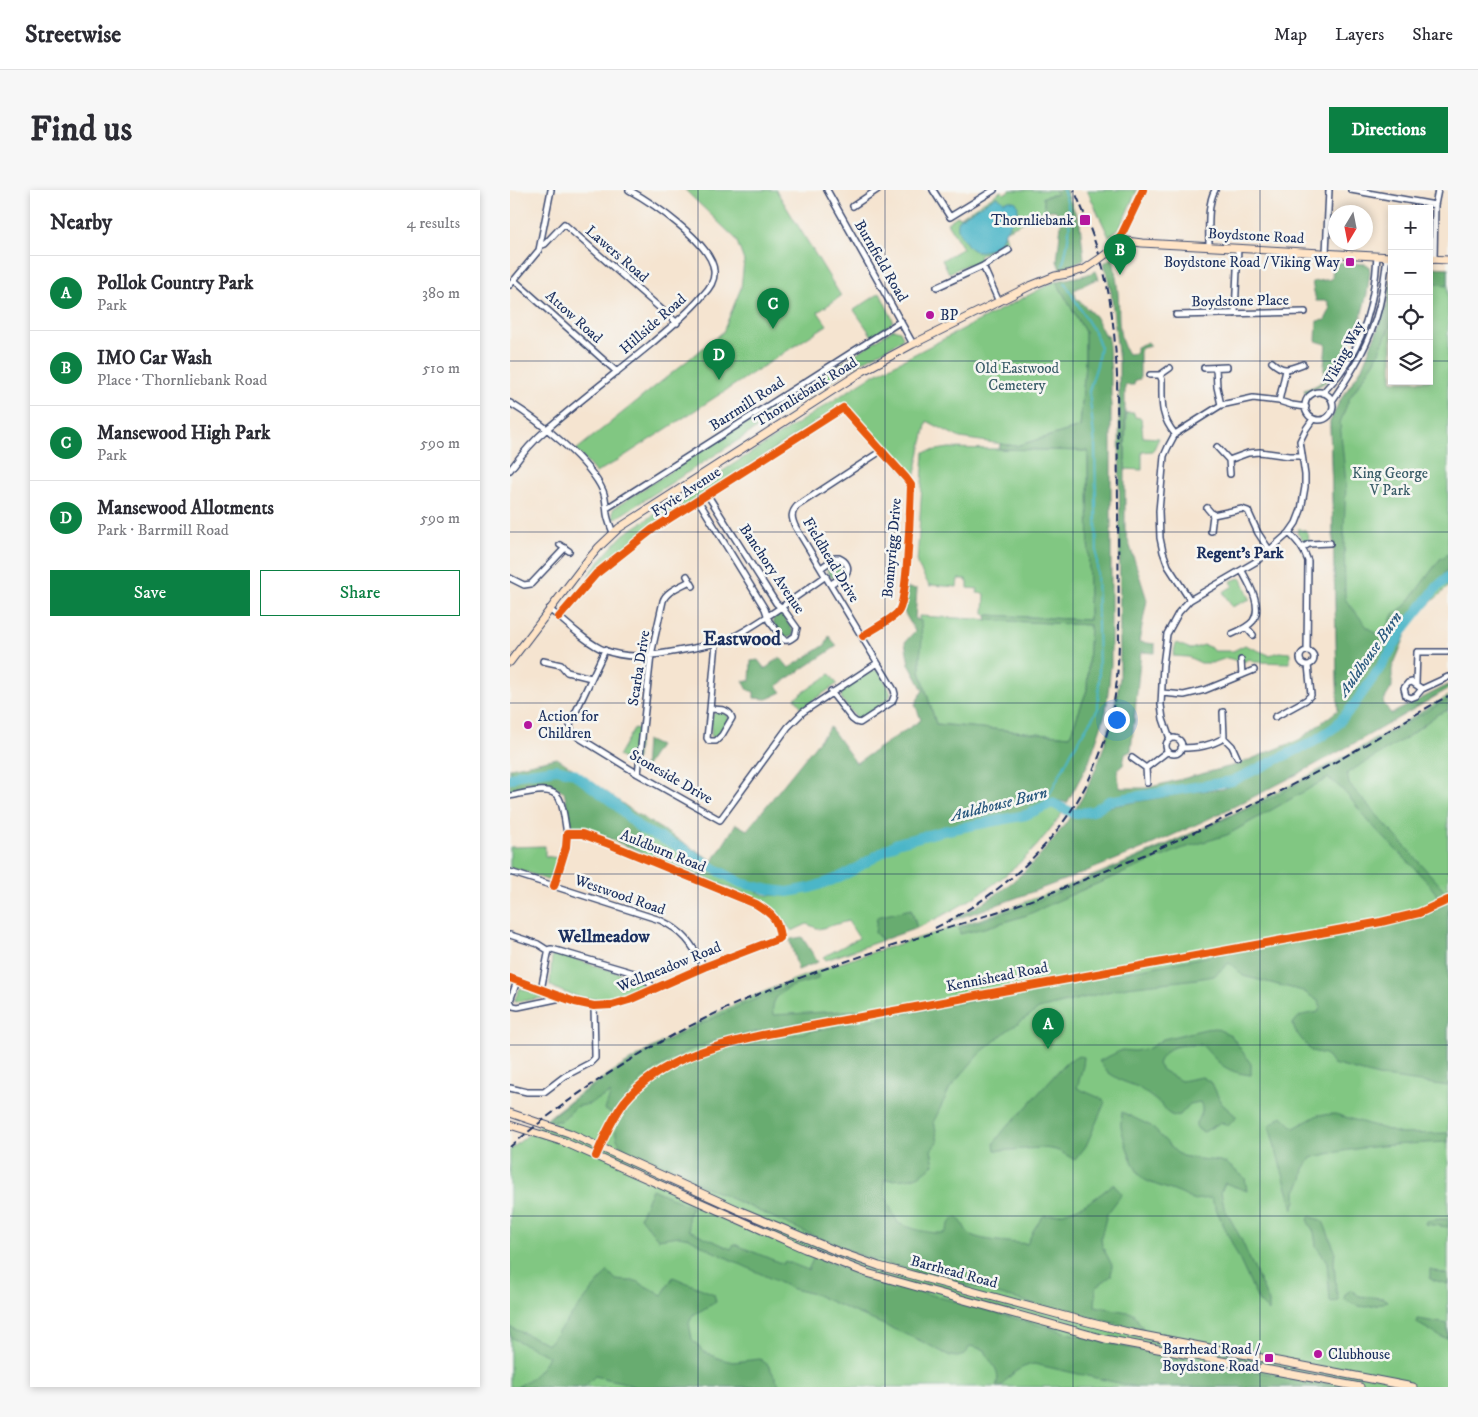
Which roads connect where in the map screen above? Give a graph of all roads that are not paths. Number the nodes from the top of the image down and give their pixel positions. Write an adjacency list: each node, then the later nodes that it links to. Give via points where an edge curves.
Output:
1 (551, 190): 15 (street)
2 (628, 190): 34 (street, Hillside Road, via 678,223 710,258 713,280)
3 (827, 190): 33 (street, Burnfield Road)
4 (877, 190): 13 (street)
5 (933, 190): 6 (street, via 950,217)
6 (994, 190)
7 (1143, 190): 14 (main road, Thornliebank Road)
8 (1215, 190): 16 (street, via 1210,204)
9 (1329, 190): 20 (street)
10 (1351, 190): 12 (street)
11 (1438, 190): 12 (street)
12 (1435, 205): 19 (street)
13 (853, 206)
14 (1119, 240): 16 (main road, Boydstone Road); 29 (main road, Thornliebank Road, bridge, via 1110,251 1085,269 1043,280)
15 (541, 245): 27 (street); 34 (street, Lawers Road, via 546,244 564,224)
16 (1209, 246): 17 (main road, Boydstone Road)
17 (1238, 248): 20 (main road, Boydstone Road); 31 (street)
18 (1009, 250): 25 (street)
19 (1433, 250)
20 (1326, 253): 21 (main road, Boydstone Road)
21 (1377, 256): 22 (main road, Boydstone Road); 46 (street, Viking Way, via 1373,295 1358,343 1341,372)
22 (1388, 257)
23 (1433, 260): 24 (main road)
24 (1448, 260)
25 (982, 266): 28 (street); 29 (street)
26 (1388, 267): 48 (street, Viking Way, via 1380,306 1363,350)
27 (512, 283): 43 (street, Attow Road)
28 (937, 287)
29 (999, 302): 35 (main road, Thornliebank Road)
30 (1305, 312): 31 (street, Boydstone Place)
31 (1235, 314): 32 (street, Boydstone Place)
32 (1176, 315)
33 (901, 321): 35 (street, Burnfield Road); 64 (street, Barrmill Road)
34 (677, 323): 43 (street, Hillside Road)
35 (913, 344): 68 (main road, Thornliebank Road, via 863,371)
36 (1272, 362): 42 (street)
37 (1303, 364): 42 (street)
38 (1227, 367): 41 (street)
39 (1170, 368): 45 (street)
40 (1204, 368): 41 (street)
41 (1216, 368): 50 (street, via 1216,387)
42 (1286, 370): 47 (street)
43 (617, 372): 54 (street, Hillside Road)
44 (1150, 375): 45 (street)
45 (1160, 375): 55 (street, via 1163,414)
46 (1322, 393): 48 (street); 51 (street, via 1311,395)
47 (1279, 401): 50 (street, via 1253,398); 51 (street)
48 (1332, 401): 53 (street, via 1329,416 1322,420)
49 (510, 403): 54 (street)
50 (1221, 405): 55 (street)
51 (1306, 407): 53 (street)
52 (843, 408): 57 (street, Bonnyrigg Drive); 62 (street, Fyvie Avenue)
53 (1313, 419): 58 (street, via 1300,441)
54 (546, 429): 60 (street, Hillside Road); 64 (street, via 585,466 603,491)
55 (1176, 434): 80 (street, via 1168,447 1163,467 1160,538 1168,566)
56 (1217, 447): 59 (street)
57 (881, 451): 74 (street, Fieldhead Drive, via 792,511 791,519); 88 (street, Bonnyrigg Drive, via 911,485 905,581 898,613)
58 (1302, 456): 59 (street, via 1260,452); 69 (street, via 1305,487 1301,510)
59 (1229, 460): 61 (street)
60 (510, 470)
61 (1230, 474)
62 (707, 494): 63 (street, Fyvie Avenue); 81 (street, Banchory Avenue)
63 (698, 500): 83 (street, Banchory Avenue); 84 (street, Fyvie Avenue, via 653,529 596,574)
64 (607, 508): 68 (street)
65 (1206, 508): 66 (street)
66 (1213, 515): 67 (street); 73 (street, via 1242,509 1248,511)
67 (1212, 531)
68 (613, 533): 82 (main road, Thornliebank Road)
69 (1289, 533): 72 (street); 73 (street)
70 (1330, 543): 72 (street, via 1309,544)
71 (565, 548): 77 (street, via 530,585)
72 (1302, 548): 91 (street, via 1308,561)
73 (1270, 551): 75 (street)
74 (821, 568): 76 (street, Fieldhead Drive); 79 (street, via 835,558 848,567 846,574)
75 (1242, 571): 80 (street); 85 (street, via 1252,590 1256,612)
76 (826, 576): 79 (street, Fieldhead Drive); 81 (street)
77 (510, 578)
78 (690, 581): 93 (street, Scarba Drive, via 665,597)
79 (831, 584): 88 (street, Fieldhead Drive)
80 (1190, 600): 106 (street, via 1167,634)
81 (780, 606): 83 (street); 83 (street, Banchory Avenue, via 797,628 795,636 784,640)
82 (549, 609): 84 (street); 96 (main road, Thornliebank Road)
83 (767, 616): 89 (street, via 736,636)
84 (559, 617): 90 (street)
85 (1246, 627): 86 (street); 87 (street)
86 (1232, 634)
87 (1253, 635)
88 (863, 636): 97 (street, Fieldhead Drive)
89 (716, 643): 93 (street); 107 (street)
90 (604, 650): 93 (street); 102 (street, Stoneside Drive)
91 (1308, 651): 98 (street, via 1314,657); 98 (street, via 1300,657 1302,663)
92 (1447, 652): 103 (street, via 1417,652)
93 (651, 656): 117 (street, Scarba Drive)
94 (1241, 660): 100 (street)
95 (543, 661): 102 (street)
96 (510, 662)
97 (877, 663): 105 (street, Stoneside Drive); 105 (street, Fieldhead Drive, via 895,694 892,702 864,721 860,723 852,719)
98 (1308, 665): 109 (street, via 1311,695)
99 (1254, 670): 100 (street)
100 (1242, 675): 106 (street, via 1184,695)
101 (1448, 677): 104 (street)
102 (591, 678): 117 (street, Stoneside Drive, via 570,728 578,737)
103 (1416, 683): 104 (street); 104 (street, via 1408,683 1404,688 1406,696 1416,696)
104 (1422, 689)
105 (831, 692): 117 (street, Stoneside Drive, via 804,710 788,727 720,820)
106 (1162, 693): 111 (street, via 1163,719)
107 (710, 708): 107 (street, via 727,711 732,718 716,741 707,738)
108 (1224, 712): 110 (street)
109 (1275, 717)
110 (1224, 738): 112 (street, via 1202,747); 114 (street)
111 (1170, 739): 112 (street, via 1178,739); 113 (street)
112 (1182, 748): 113 (street, via 1176,754)
113 (1168, 751): 116 (street)
114 (1237, 757)
115 (1132, 758): 116 (street)
116 (1146, 768): 118 (street)
117 (638, 774)
118 (1147, 783)
119 (510, 796): 120 (street, via 541,790 552,792 560,798)
120 (567, 834): 122 (street); 125 (street, Auldburn Road, via 582,834 610,844 756,904 773,916)
121 (510, 872): 122 (street, Westwood Road)
122 (554, 886): 127 (street, Westwood Road, via 670,925 689,941)
123 (1448, 900): 137 (main road, Kennishead Road, via 1419,913 1381,922 726,1043 689,1056 653,1076 623,1105)
124 (510, 935): 126 (street)
125 (780, 938): 127 (street, Wellmeadow Road)
126 (549, 951): 130 (street, via 555,949 634,973); 131 (street)
127 (704, 967): 130 (street, Wellmeadow Road)
128 (510, 978): 129 (street, Wellmeadow Road)
129 (517, 981): 131 (street, Wellmeadow Road); 132 (street, Wellmeadow Road, via 510,1001 513,1006)
130 (654, 988): 133 (street, Wellmeadow Road, via 620,1003)
131 (541, 990): 132 (street, Wellmeadow Road)
132 (562, 998): 133 (street, Wellmeadow Road)
133 (594, 1006): 134 (street, via 596,1055 593,1061 544,1092)
134 (510, 1088)
135 (510, 1113): 137 (main road, Barrhead Road)
136 (512, 1126): 138 (main road, Barrhead Road, via 553,1137)
137 (600, 1146): 138 (main road, Kennishead Road); 139 (main road, Barrhead Road)
138 (596, 1156): 140 (main road, Barrhead Road)
139 (673, 1180): 140 (main road); 141 (main road, Barrhead Road, via 839,1252)
140 (669, 1188): 142 (main road, Barrhead Road, via 842,1264)
141 (936, 1282): 142 (main road); 144 (main road, Barrhead Road, via 1142,1335)
142 (933, 1292): 143 (main road, Barrhead Road, via 1127,1344)
143 (1360, 1387)
144 (1413, 1387)

